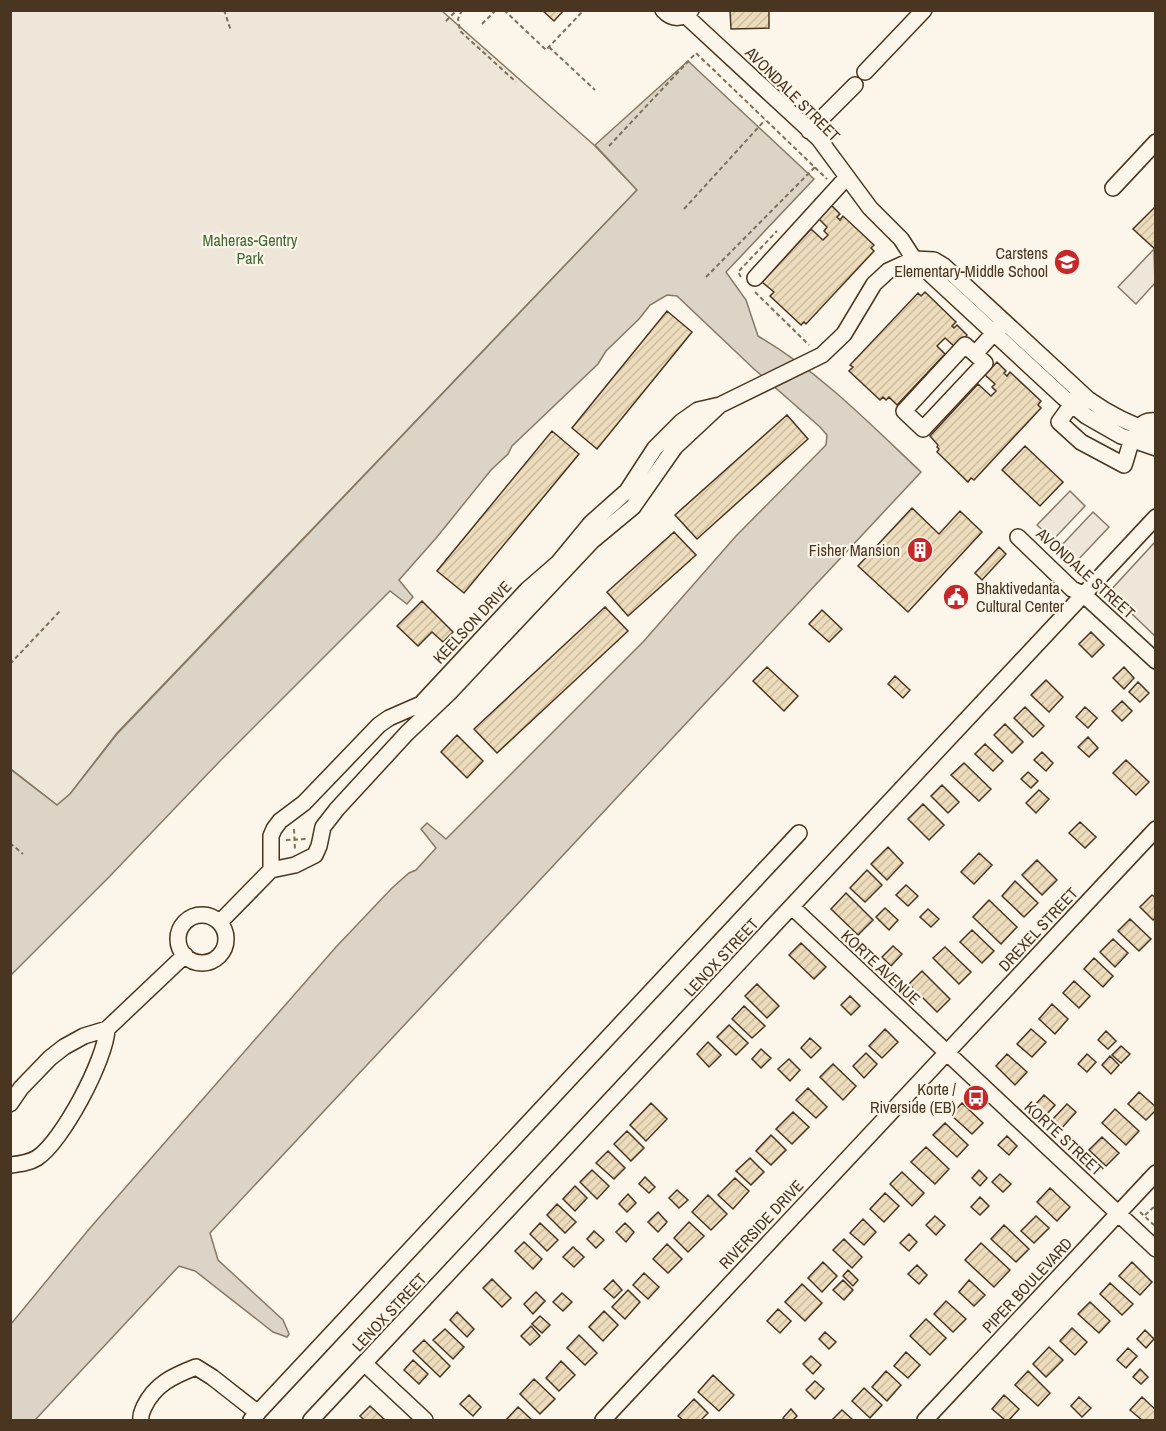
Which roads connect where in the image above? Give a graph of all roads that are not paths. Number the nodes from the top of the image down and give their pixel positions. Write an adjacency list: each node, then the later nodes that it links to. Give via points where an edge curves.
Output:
1 (663, 10): 3 (street, AVONDALE STREET, via 668,16)
2 (924, 10): 4 (street)
3 (685, 15): 6 (street, AVONDALE STREET)
4 (865, 72)
5 (855, 84): 6 (street)
6 (809, 131): 8 (street, AVONDALE STREET, via 819,139)
7 (1155, 142): 9 (street)
8 (841, 183): 10 (street, AVONDALE STREET, via 901,239); 11 (street)
9 (1113, 188)
10 (914, 259): 12 (street, AVONDALE STREET, via 958,288); 15 (street, KEELSON DRIVE, via 888,271 874,284 844,334 830,349)
11 (755, 278)
12 (999, 327): 13 (street); 14 (street, AVONDALE STREET)
13 (975, 354): 13 (street, via 985,363 923,429 904,411 965,345)
14 (1076, 398): 17 (street, AVONDALE STREET, via 1100,425); 17 (street, via 1059,422 1081,442 1124,465)
15 (720, 405): 26 (street, KEELSON DRIVE, via 675,447 633,507 592,541 337,809 323,827 315,855 295,865); 26 (street, KEELSON DRIVE, via 698,410 664,438 627,491 591,523 558,563 527,590 421,704 379,725 304,803 280,821 271,836)
16 (1155, 421): 17 (street, via 1144,422)
17 (1135, 433): 18 (street, AVONDALE STREET); 19 (street, AVONDALE STREET)
18 (1155, 433)
19 (1155, 448)
20 (1155, 517): 22 (street, LENOX STREET)
21 (1018, 537): 22 (street, AVONDALE STREET, via 1072,589)
22 (1083, 594): 23 (street, AVONDALE STREET); 27 (street, LENOX STREET)
23 (1155, 661)
24 (1155, 829): 31 (street, DREXEL STREET)
25 (799, 833): 38 (street)
26 (271, 870): 28 (street)
27 (792, 908): 31 (street, KORTE AVENUE); 37 (street, LENOX STREET)
28 (219, 922): 29 (street, via 202,915 185,921 178,937); 29 (street, via 226,945 219,956 203,963)
29 (185, 955): 30 (street)
30 (106, 1029): 32 (street, via 64,1047 33,1074); 33 (street, via 105,1046 94,1075 56,1137 39,1157)
31 (946, 1053): 35 (street, KORTE STREET); 42 (street, RIVERSIDE DRIVE)
32 (10, 1104)
33 (10, 1165)
34 (1155, 1173): 35 (street, PIPER BOULEVARD)
35 (1118, 1214): 36 (street, KORTE STREET); 43 (street, PIPER BOULEVARD)
36 (1155, 1249)
37 (364, 1364): 40 (street, LENOX STREET); 41 (street)
38 (254, 1417): 39 (street, via 196,1367 173,1376 150,1394)
39 (141, 1420)
40 (311, 1420)
41 (425, 1420)
42 (603, 1420)
43 (925, 1420)

